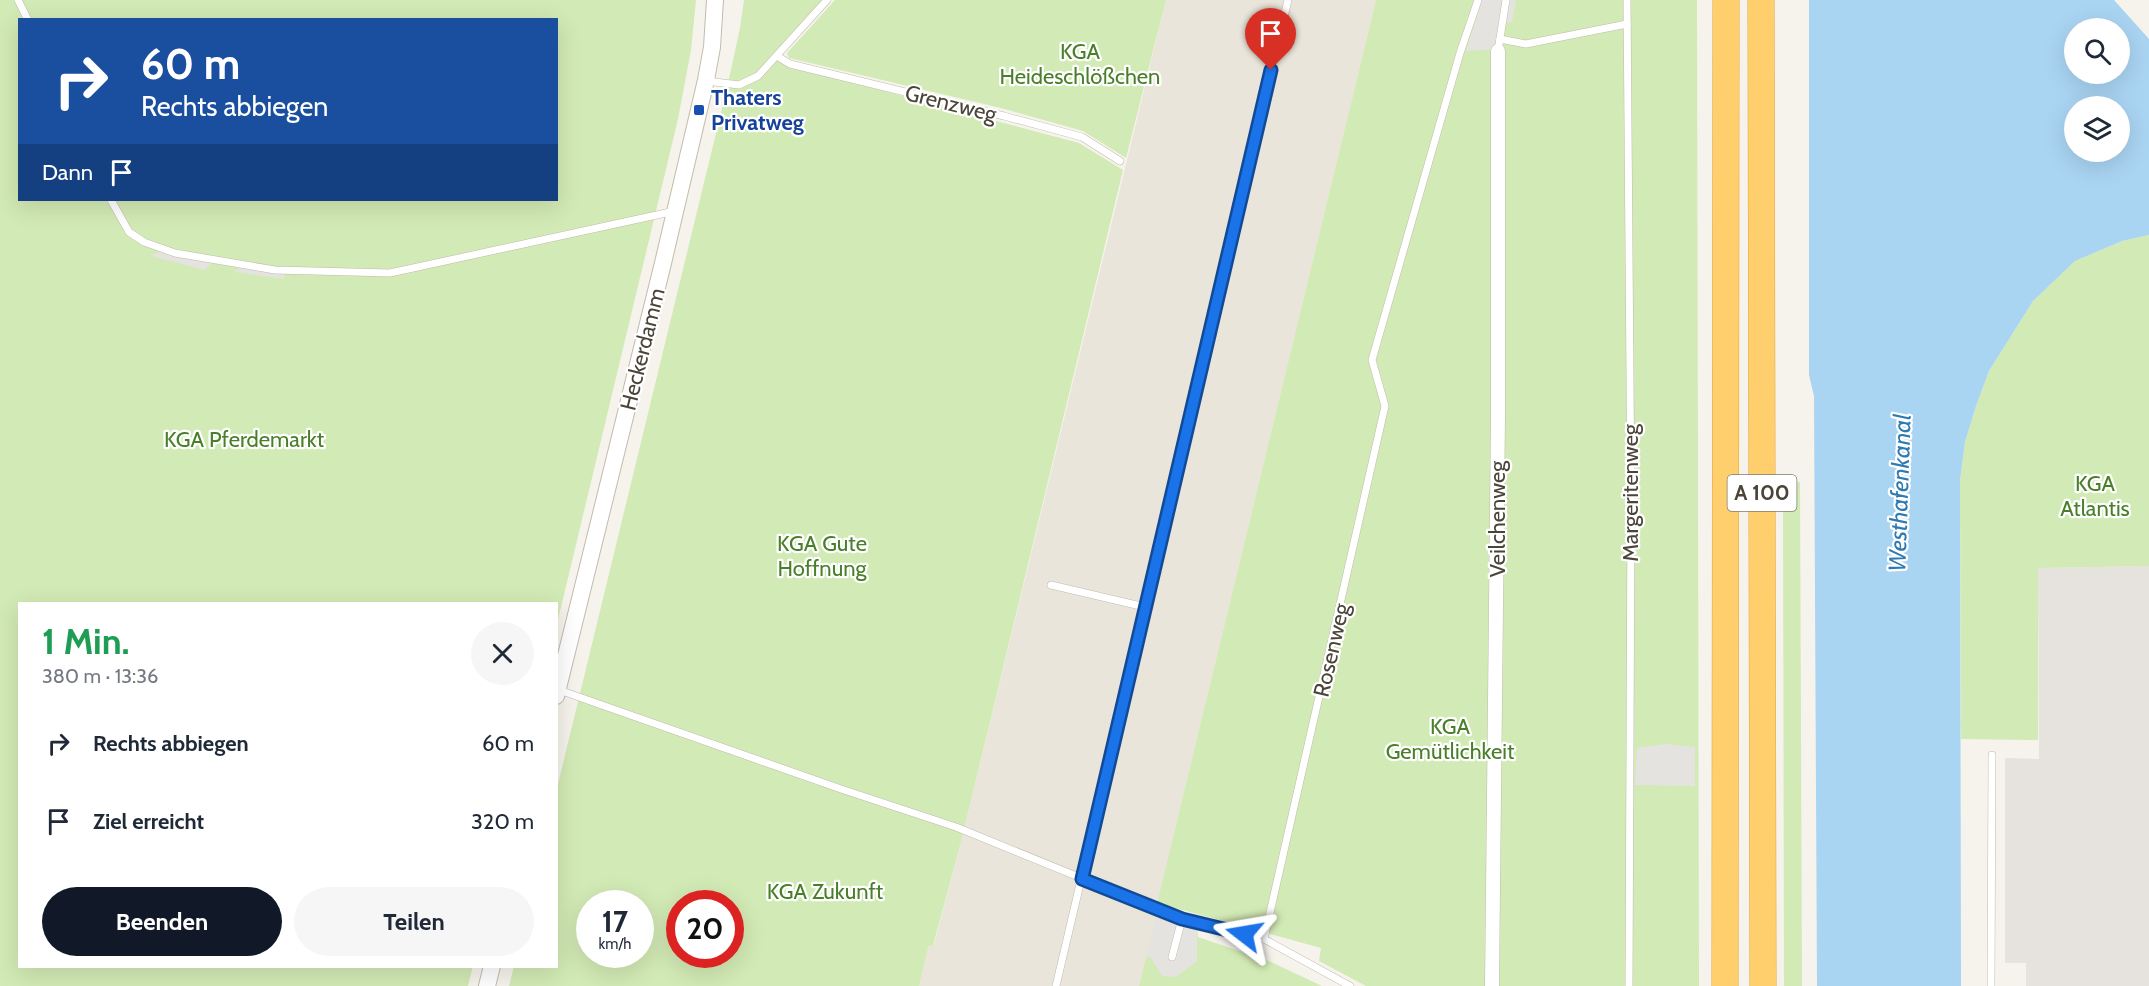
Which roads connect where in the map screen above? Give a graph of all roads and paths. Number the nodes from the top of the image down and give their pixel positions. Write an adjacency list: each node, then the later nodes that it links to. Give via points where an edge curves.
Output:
1 (18, 0): 10 (lane)
2 (715, 0): 14 (street, Heckerdamm)
3 (827, 0): 13 (lane)
4 (1288, 0): 19 (lane)
5 (1478, 0): 25 (lane, Rosenweg, via 1372,360 1385,406)
6 (1506, 0): 12 (lane)
7 (1627, 0): 11 (lane, Margeritenweg)
8 (1726, 0): 33 (highway, A 100)
9 (1761, 0): 34 (highway, A 100)
10 (27, 18)
11 (1627, 24): 12 (lane, via 1526,44); 32 (lane, Margeritenweg, via 1631,504)
12 (1499, 45): 31 (street, Veilchenweg)
13 (777, 56): 14 (lane, via 758,76 739,85); 15 (lane, Grenzweg, via 790,64 1082,137)
14 (706, 80): 17 (street, Heckerdamm)
15 (1120, 161)
16 (112, 201): 17 (lane, via 129,232 175,253 275,270 390,273)
17 (675, 211): 20 (street, Heckerdamm)
18 (1051, 585): 19 (lane)
19 (1145, 608): 23 (lane)
20 (558, 689)
21 (558, 693): 23 (lane, via 956,827)
22 (1992, 755): 35 (lane)
23 (1082, 879): 24 (lane); 29 (lane)
24 (1182, 919): 25 (lane); 26 (lane)
25 (1264, 939): 30 (lane)
26 (1172, 957)
27 (492, 968): 28 (street)
28 (487, 986)
29 (1056, 986)
30 (1350, 986)
31 (1492, 986)
32 (1629, 986)
33 (1725, 986)
34 (1763, 986)
35 (1991, 986)

